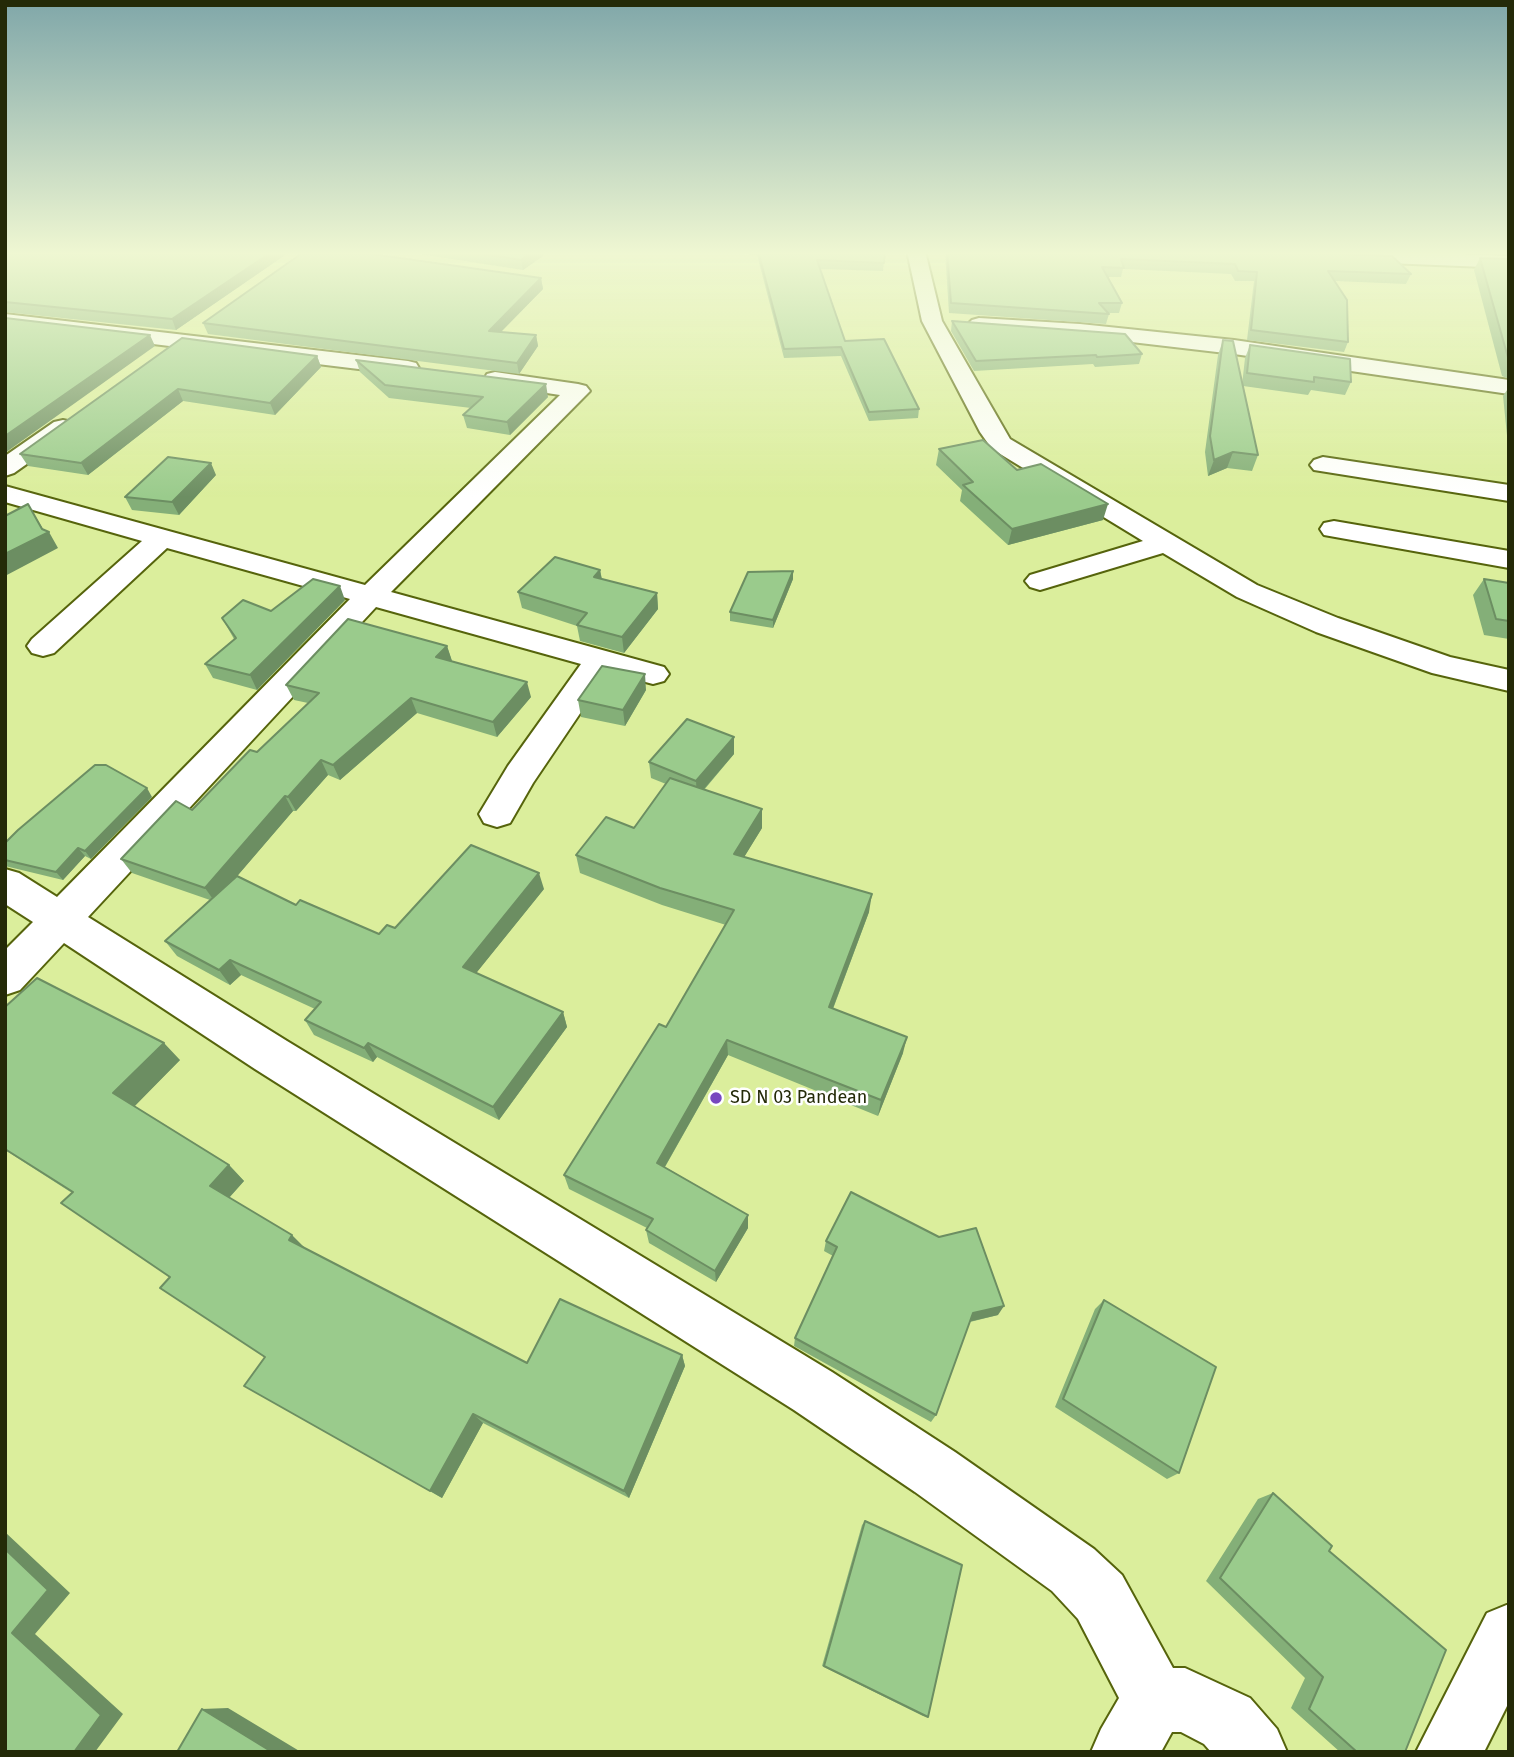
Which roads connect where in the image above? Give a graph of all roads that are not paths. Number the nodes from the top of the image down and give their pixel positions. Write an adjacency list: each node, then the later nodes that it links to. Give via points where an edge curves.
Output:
1 (121, 333): 4 (street)
2 (938, 333): 14 (street, via 1001,444)
3 (1107, 333): 6 (street)
4 (428, 370)
5 (468, 375): 17 (street, via 578,391)
6 (1509, 387)
7 (83, 412): 9 (street)
8 (1323, 465): 10 (street)
9 (5, 468)
10 (1509, 493)
11 (5, 494): 13 (street)
12 (1334, 529): 15 (street)
13 (161, 538): 17 (street); 18 (street)
14 (1168, 542): 16 (street); 21 (street, via 1237,586 1327,625 1443,666)
15 (1509, 560)
16 (1040, 581)
17 (369, 596): 19 (street); 24 (street)
18 (43, 646)
19 (600, 660): 20 (street); 22 (street)
20 (653, 674)
21 (1509, 681)
22 (497, 814)
23 (5, 884): 24 (street)
24 (61, 917): 25 (street); 27 (street, via 271,1055 813,1391 1073,1570 1100,1597)
25 (5, 978)
26 (1509, 1635): 29 (street)
27 (1140, 1726): 28 (street, via 1185,1699 1227,1721)
28 (1254, 1752)
29 (1449, 1752)

